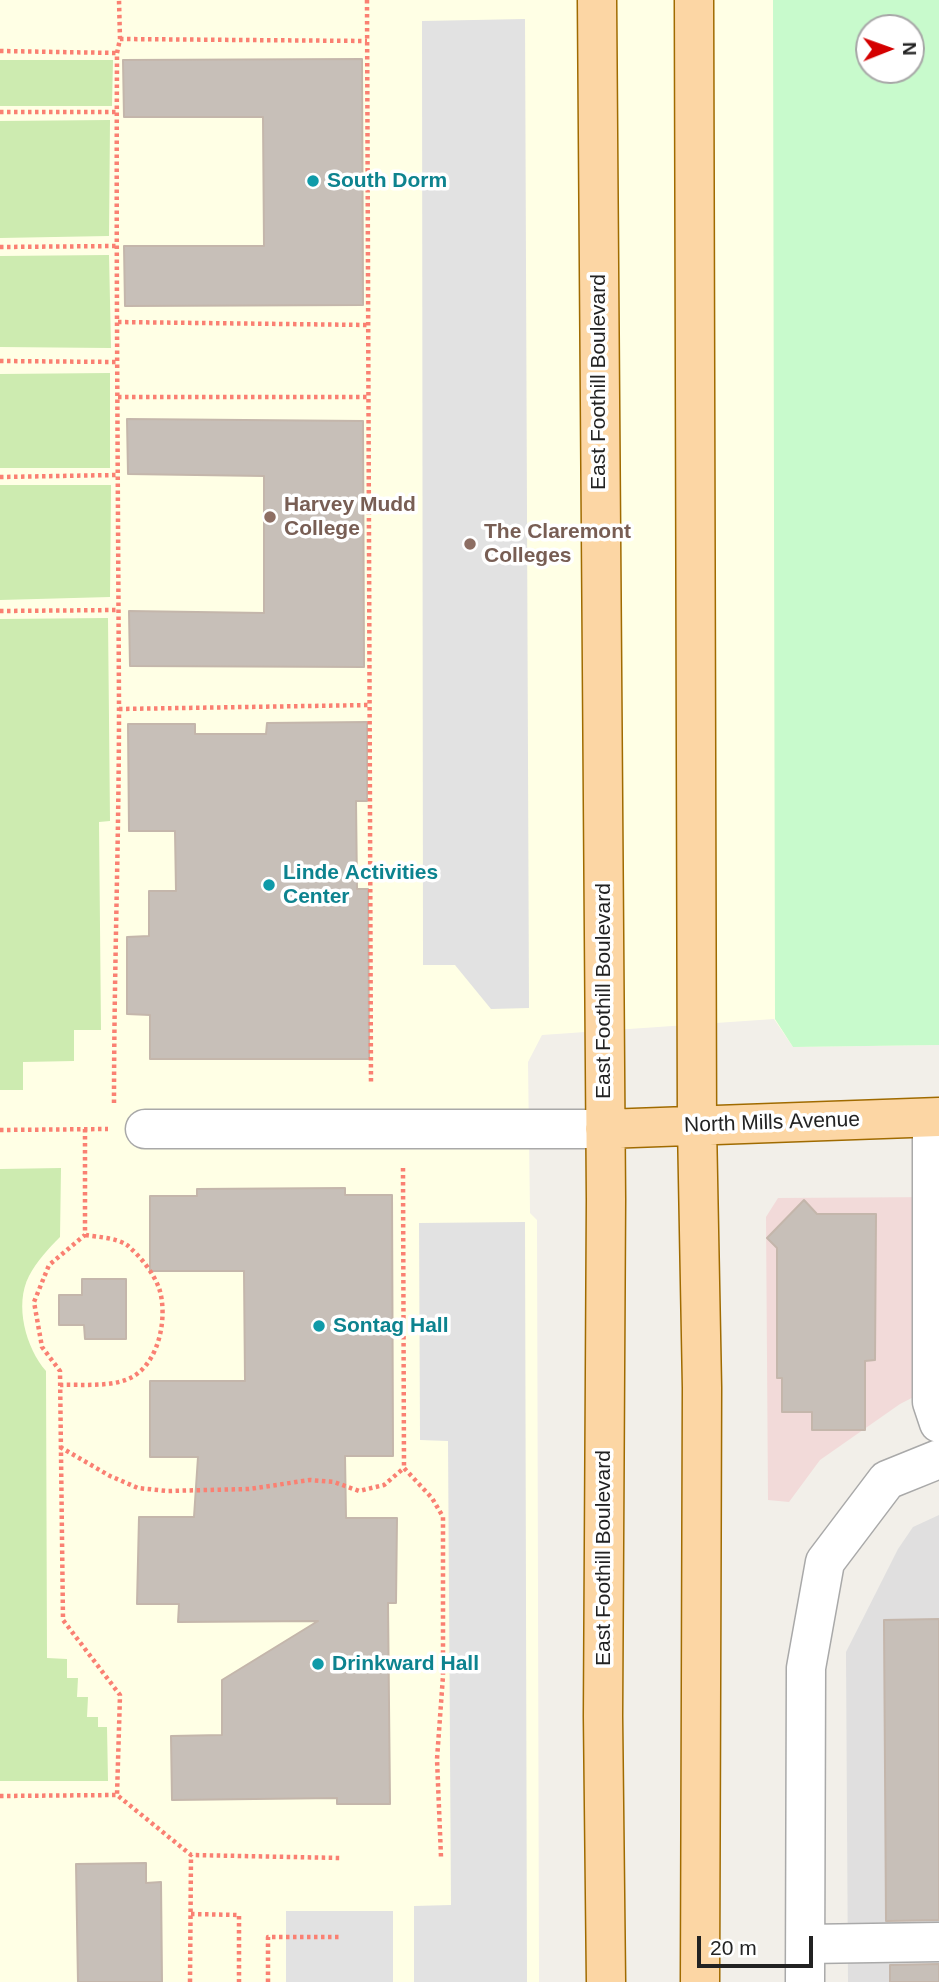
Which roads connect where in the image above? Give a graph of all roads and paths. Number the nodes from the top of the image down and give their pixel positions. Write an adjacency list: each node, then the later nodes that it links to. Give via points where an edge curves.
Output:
1 (119, 0): 5 (path)
2 (367, 0): 6 (path)
3 (597, 0): 30 (main road, East Foothill Boulevard)
4 (694, 0): 27 (main road)
5 (120, 39): 6 (path); 8 (path)
6 (367, 41): 14 (path)
7 (0, 51): 8 (path)
8 (117, 53): 10 (path)
9 (0, 111): 10 (path)
10 (117, 112): 11 (path)
11 (118, 246): 12 (path); 13 (path)
12 (0, 247)
13 (118, 323): 14 (path); 16 (path)
14 (368, 325): 18 (path)
15 (0, 360): 16 (path)
16 (117, 362): 17 (path)
17 (118, 397): 18 (path); 19 (path)
18 (369, 397): 23 (path)
19 (116, 475): 20 (path); 21 (path)
20 (0, 477)
21 (118, 610): 22 (path); 24 (path)
22 (0, 611)
23 (370, 705): 24 (path); 25 (path)
24 (119, 709): 29 (path)
25 (371, 1085)
26 (936, 1117): 27 (main road, North Mills Avenue); 35 (street, via 932,1402)
27 (697, 1125): 30 (main road, North Mills Avenue); 52 (main road, via 702,1388)
28 (85, 1129): 29 (path); 31 (path); 33 (path)
29 (130, 1129): 30 (street)
30 (605, 1129): 51 (main road, East Foothill Boulevard)
31 (0, 1130)
32 (403, 1165): 38 (path)
33 (85, 1235): 34 (path, via 49,1265 34,1302 42,1347 60,1371); 34 (path, via 124,1243 144,1262 159,1288 159,1339 151,1358 135,1376 109,1383)
34 (60, 1385): 36 (path)
35 (939, 1423)
36 (60, 1447): 38 (path, via 138,1488 167,1490 249,1489 310,1480 334,1482 359,1492 384,1485); 39 (path, via 62,1620 120,1695)
37 (939, 1459): 47 (street, via 887,1480 825,1562 806,1668)
38 (404, 1468): 42 (path, via 443,1517 443,1676 437,1759)
39 (117, 1795): 40 (path); 41 (path)
40 (0, 1796)
41 (191, 1855): 43 (path); 44 (path)
42 (440, 1857)
43 (341, 1858)
44 (191, 1913): 48 (path); 49 (path, via 239,1915)
45 (342, 1937): 50 (path, via 268,1937)
46 (939, 1942): 47 (street)
47 (806, 1944): 53 (street)
48 (190, 1982)
49 (239, 1982)
50 (268, 1982)
51 (606, 1982)
52 (700, 1982)
53 (805, 1982)

